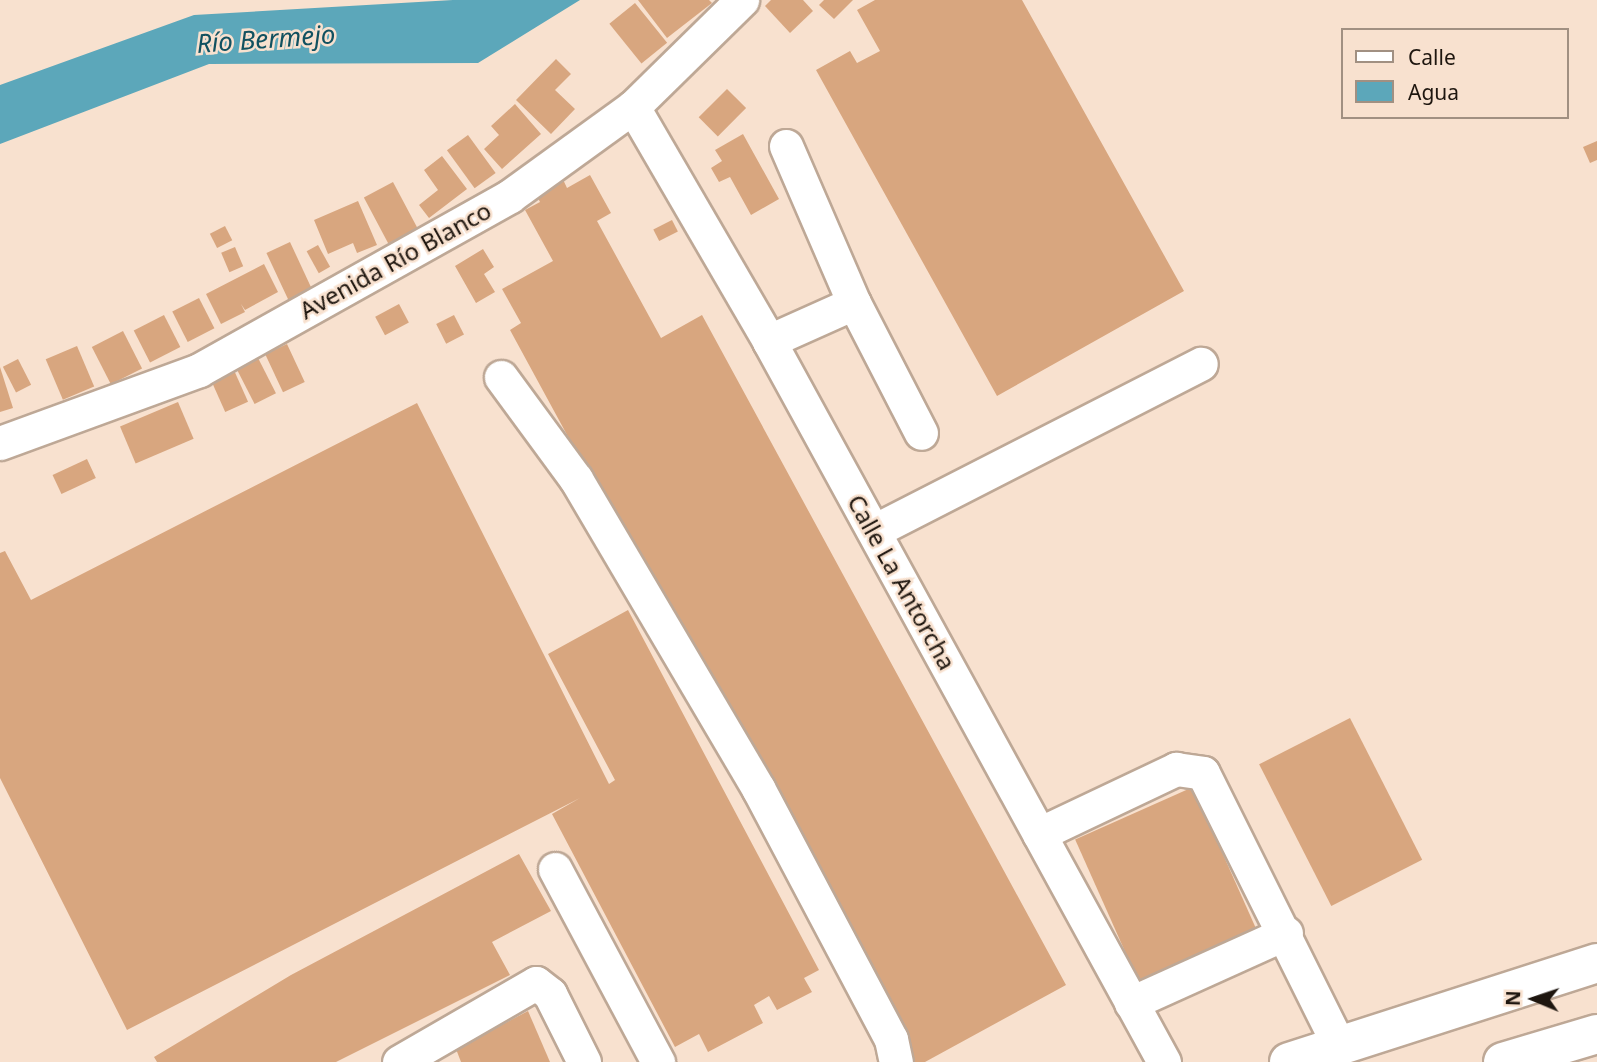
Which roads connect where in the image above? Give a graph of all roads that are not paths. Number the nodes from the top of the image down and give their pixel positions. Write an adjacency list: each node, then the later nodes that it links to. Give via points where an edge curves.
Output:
1 (742, 0): 2 (street, Avenida Río Blanco)
2 (633, 107): 5 (street, Calle La Antorcha); 9 (street, Avenida Río Blanco, via 510,196 199,370)
3 (786, 146): 4 (street)
4 (854, 303): 5 (street); 8 (street)
5 (769, 341): 10 (street, Calle La Antorcha)
6 (1201, 364): 10 (street)
7 (501, 377): 21 (street, via 576,479 758,788 891,1039)
8 (921, 433)
9 (0, 443)
10 (874, 531): 11 (street, Calle La Antorcha)
11 (1039, 834): 13 (street, via 1176,769 1203,773); 15 (street, Calle La Antorcha)
12 (555, 869): 20 (street)
13 (1286, 933): 15 (street); 17 (street)
14 (1597, 963): 17 (highway)
15 (1131, 1003): 22 (street, Calle La Antorcha)
16 (1596, 1037): 24 (highway)
17 (1339, 1046): 23 (highway)
18 (418, 1057): 19 (street, via 536,983 550,994)
19 (584, 1062)
20 (658, 1062)
21 (896, 1062)
22 (1164, 1062)
23 (1289, 1062)
24 (1503, 1062)

